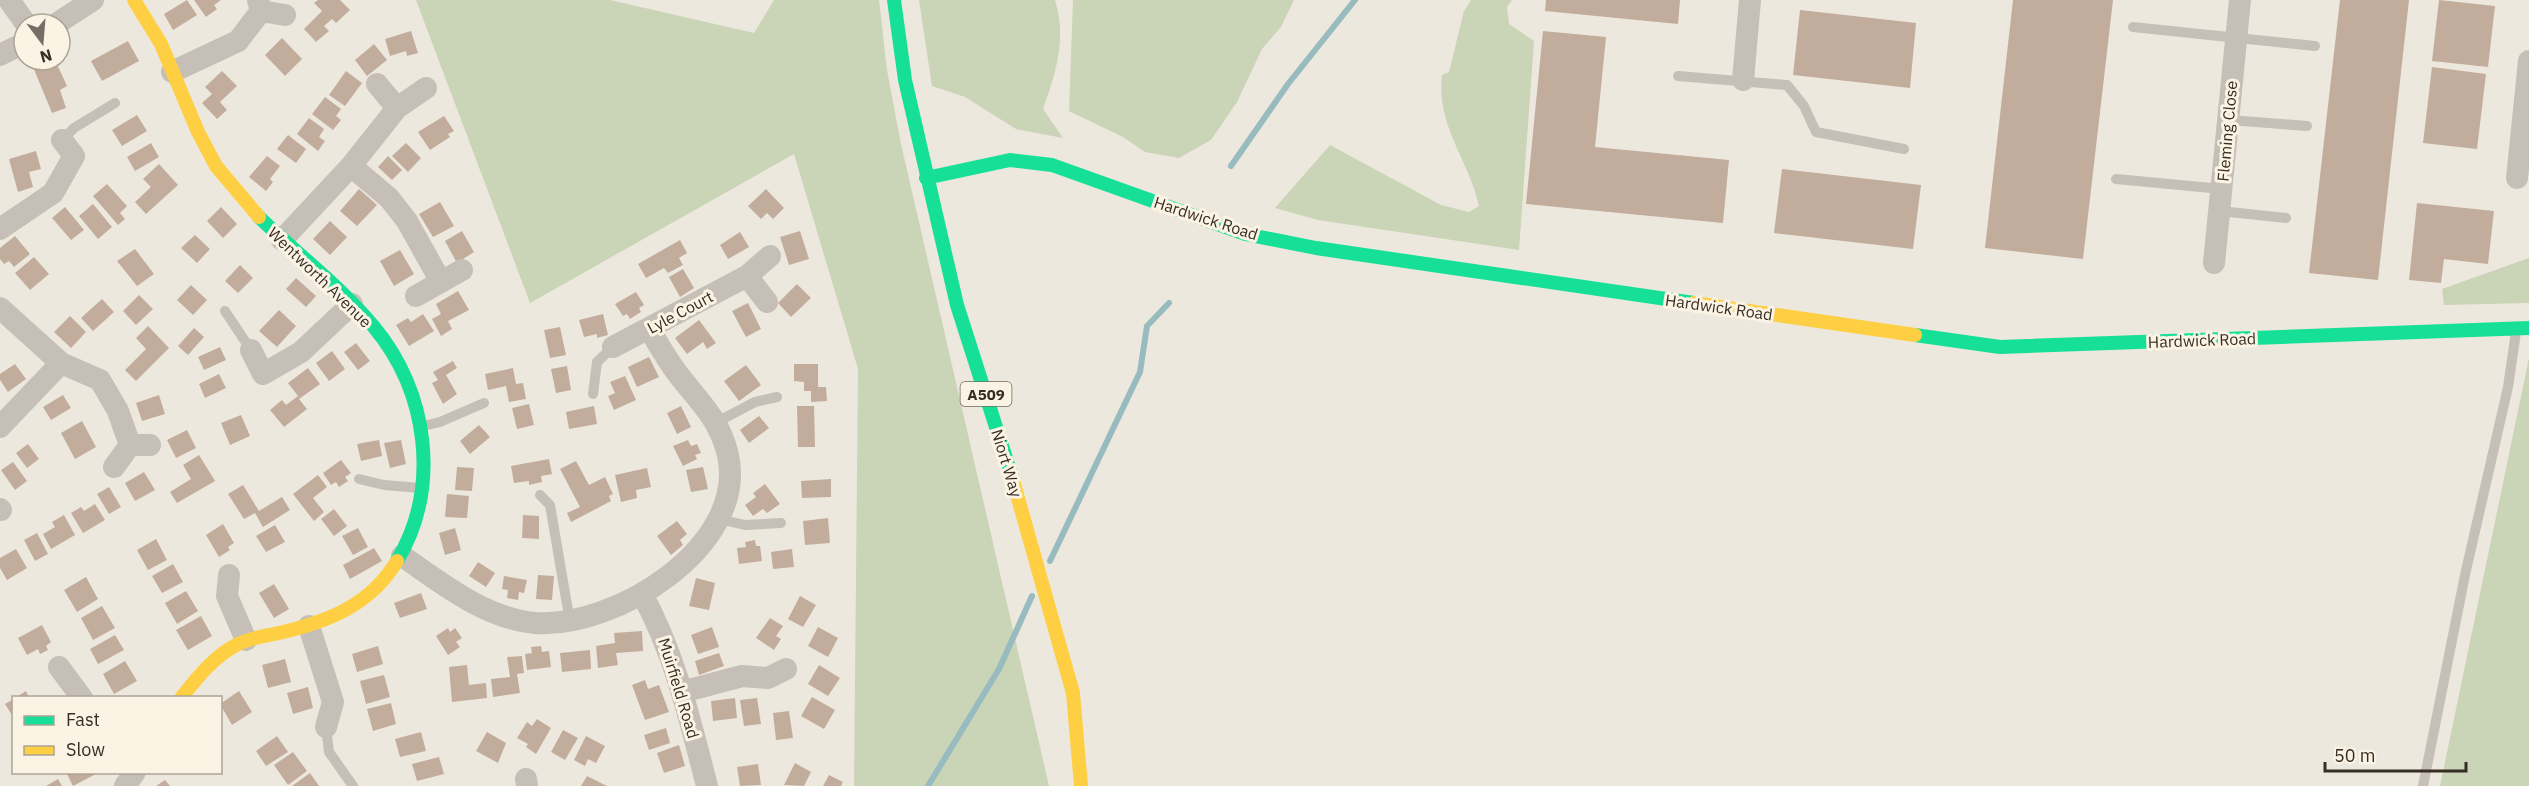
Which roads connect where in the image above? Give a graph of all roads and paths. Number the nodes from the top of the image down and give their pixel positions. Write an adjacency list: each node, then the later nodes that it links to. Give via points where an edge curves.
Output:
1 (93, 0): 7 (street)
2 (134, 0): 13 (main road, Wentworth Avenue, via 161,44)
3 (894, 0): 25 (main road, Niort Way / A509, via 905,80)
4 (1750, 0): 15 (street)
5 (2240, 0): 10 (street, Fleming Close)
6 (259, 6): 8 (street); 13 (street, via 238,41)
7 (72, 14)
8 (285, 15)
9 (2133, 27): 10 (lane)
10 (2235, 38): 11 (lane); 20 (street, Fleming Close)
11 (2315, 46)
12 (2529, 61): 26 (street)
13 (172, 72): 31 (main road, Wentworth Avenue, via 208,154 244,203)
14 (1678, 76): 15 (lane)
15 (1743, 80): 23 (lane, via 1786,85 1804,106 1816,132)
16 (377, 84): 19 (street)
17 (426, 88): 19 (street)
18 (115, 103): 22 (lane)
19 (397, 108): 24 (street)
20 (2229, 120): 21 (lane); 28 (street, Fleming Close)
21 (2307, 126)
22 (62, 140): 30 (street, via 74,156 52,193)
23 (1904, 149)
24 (351, 166): 31 (street); 36 (street, via 389,198 407,221)
25 (926, 178): 43 (main road, Hardwick Road, via 1010,160 1052,165 1245,234 1316,248 2000,347); 73 (main road, Niort Way / A509, via 957,305 1009,466 1073,693)
26 (2517, 178)
27 (2115, 179): 28 (lane)
28 (2221, 200): 29 (lane); 33 (street, Fleming Close)
29 (2286, 218)
30 (0, 229)
31 (282, 240): 39 (main road, Wentworth Avenue)
32 (770, 256): 35 (street, Lyle Court)
33 (2214, 263)
34 (462, 270): 36 (street)
35 (747, 276): 38 (street); 42 (street, Lyle Court)
36 (441, 282): 37 (street)
37 (416, 296)
38 (767, 302)
39 (352, 304): 45 (street, via 301,352 264,374); 52 (main road, Wentworth Avenue, via 380,335 400,366)
40 (0, 308): 46 (street)
41 (225, 311): 45 (lane)
42 (650, 328): 44 (street, Lyle Court); 50 (street, via 677,374)
43 (2523, 328): 74 (lane, via 2465,575)
44 (613, 347): 47 (lane, via 597,362)
45 (250, 350)
46 (61, 363): 51 (street); 53 (street, via 100,380 140,445)
47 (593, 394)
48 (777, 397): 50 (lane, via 755,402)
49 (484, 403): 52 (lane)
50 (717, 422): 57 (street, via 728,456 729,488)
51 (0, 427)
52 (420, 427): 55 (main road, Wentworth Avenue, via 426,469)
53 (114, 467)
54 (359, 478): 55 (lane, via 384,485)
55 (423, 488): 59 (main road, Wentworth Avenue, via 420,510)
56 (540, 495): 62 (lane, via 550,504)
57 (719, 519): 58 (lane, via 745,525); 61 (street, via 695,553)
58 (781, 523)
59 (402, 556): 62 (street, via 495,614 534,623); 63 (main road, Wentworth Avenue, via 374,591 342,614)
60 (230, 575): 64 (street, via 227,596)
61 (642, 594): 62 (street); 67 (street, Muirfield Road, via 661,628)
62 (570, 622)
63 (309, 626): 64 (main road, Wentworth Avenue); 70 (street, via 333,702)
64 (246, 640): 69 (main road, Wentworth Avenue, via 204,668)
65 (59, 667): 68 (street)
66 (786, 669): 67 (street, via 768,678 742,676)
67 (682, 692): 72 (street, Muirfield Road)
68 (81, 696)
69 (183, 696)
70 (326, 727): 71 (lane, via 329,752)
71 (353, 786)
72 (707, 786)
73 (1081, 786)
74 (2423, 786)

